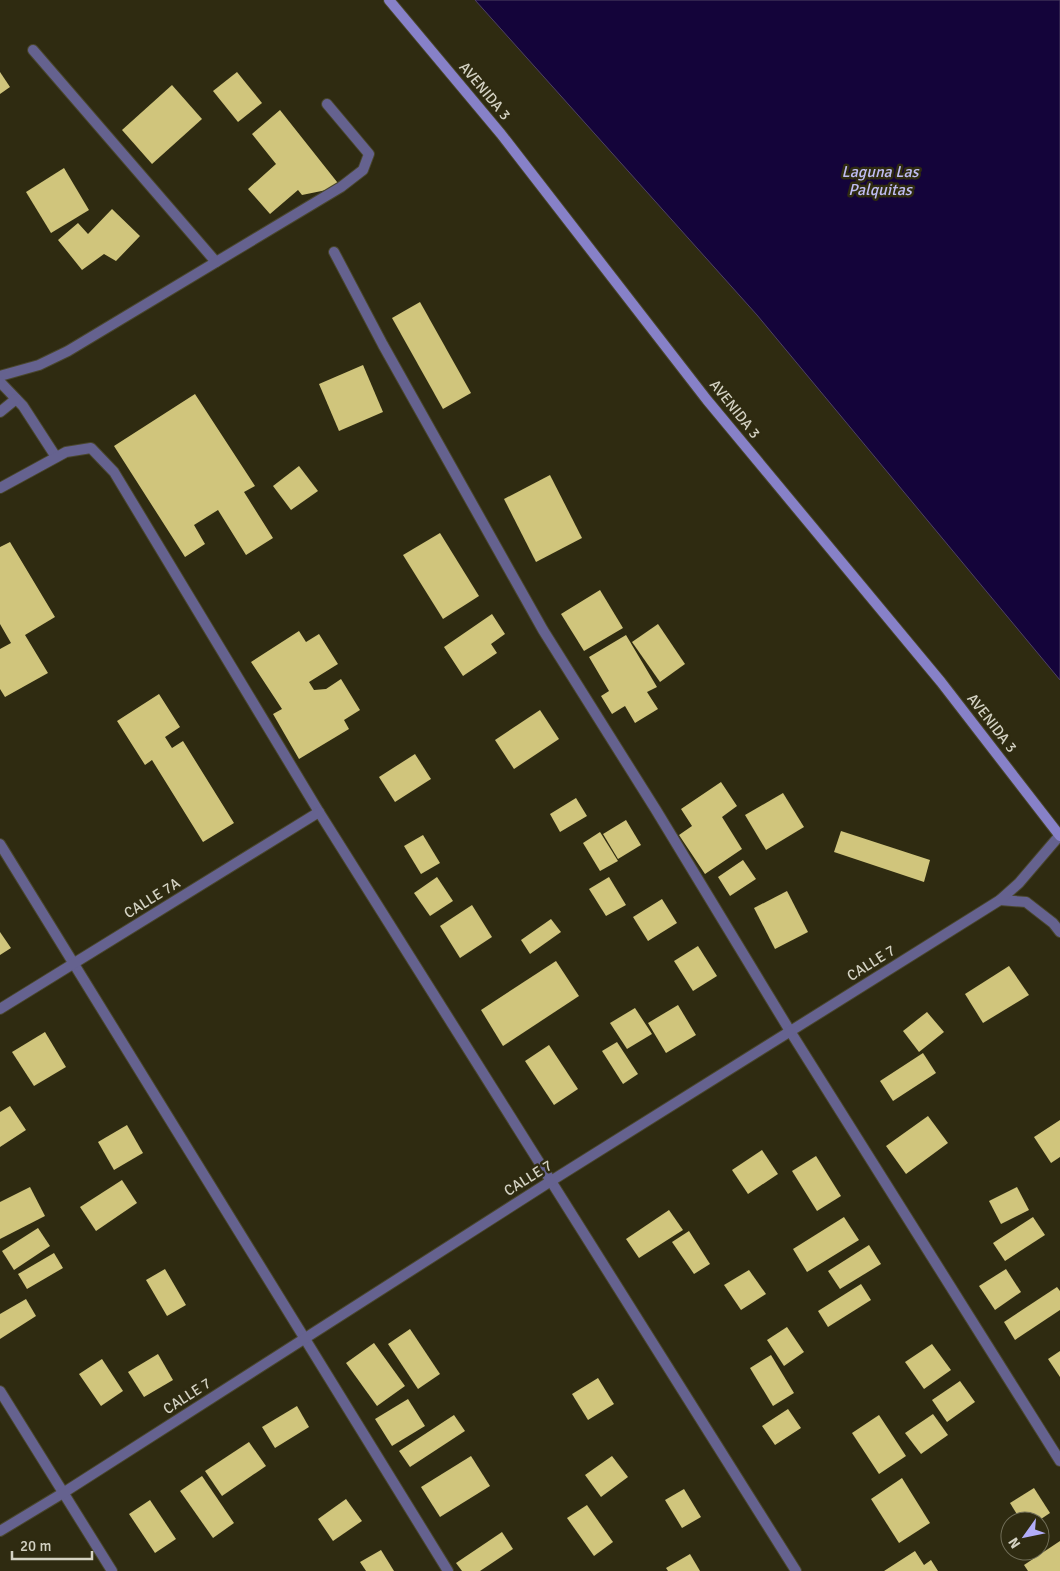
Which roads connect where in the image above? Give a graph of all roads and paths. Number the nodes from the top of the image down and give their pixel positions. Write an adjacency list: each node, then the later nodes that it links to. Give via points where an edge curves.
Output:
1 (389, 0): 13 (main road, AVENIDA 3, via 501,134 707,400 941,682)
2 (33, 50): 5 (street)
3 (327, 104): 5 (street, via 369,154 363,170 341,187)
4 (334, 252): 19 (street, via 543,630)
5 (216, 262): 6 (street, via 68,351 40,365)
6 (0, 376)
7 (0, 382): 8 (street)
8 (16, 399): 9 (street); 10 (street, via 24,406)
9 (0, 412)
10 (56, 456): 11 (street); 12 (street, via 91,448 114,472)
11 (0, 488)
12 (319, 812): 17 (street, CALLE 7A); 20 (street)
13 (1060, 836): 15 (street, CALLE 7)
14 (0, 844): 17 (street)
15 (1000, 900): 16 (street, via 1026,902); 19 (street, CALLE 7)
16 (1060, 932)
17 (73, 965): 18 (street, CALLE 7A); 21 (street)
18 (0, 1009)
19 (790, 1031): 20 (street, CALLE 7); 23 (street)
20 (551, 1181): 21 (street, CALLE 7); 28 (street)
21 (304, 1339): 24 (street, CALLE 7); 27 (street)
22 (0, 1391): 24 (street)
23 (1060, 1461)
24 (63, 1493): 25 (street, CALLE 7); 26 (street)
25 (0, 1531)
26 (112, 1571)
27 (448, 1571)
28 (796, 1571)

